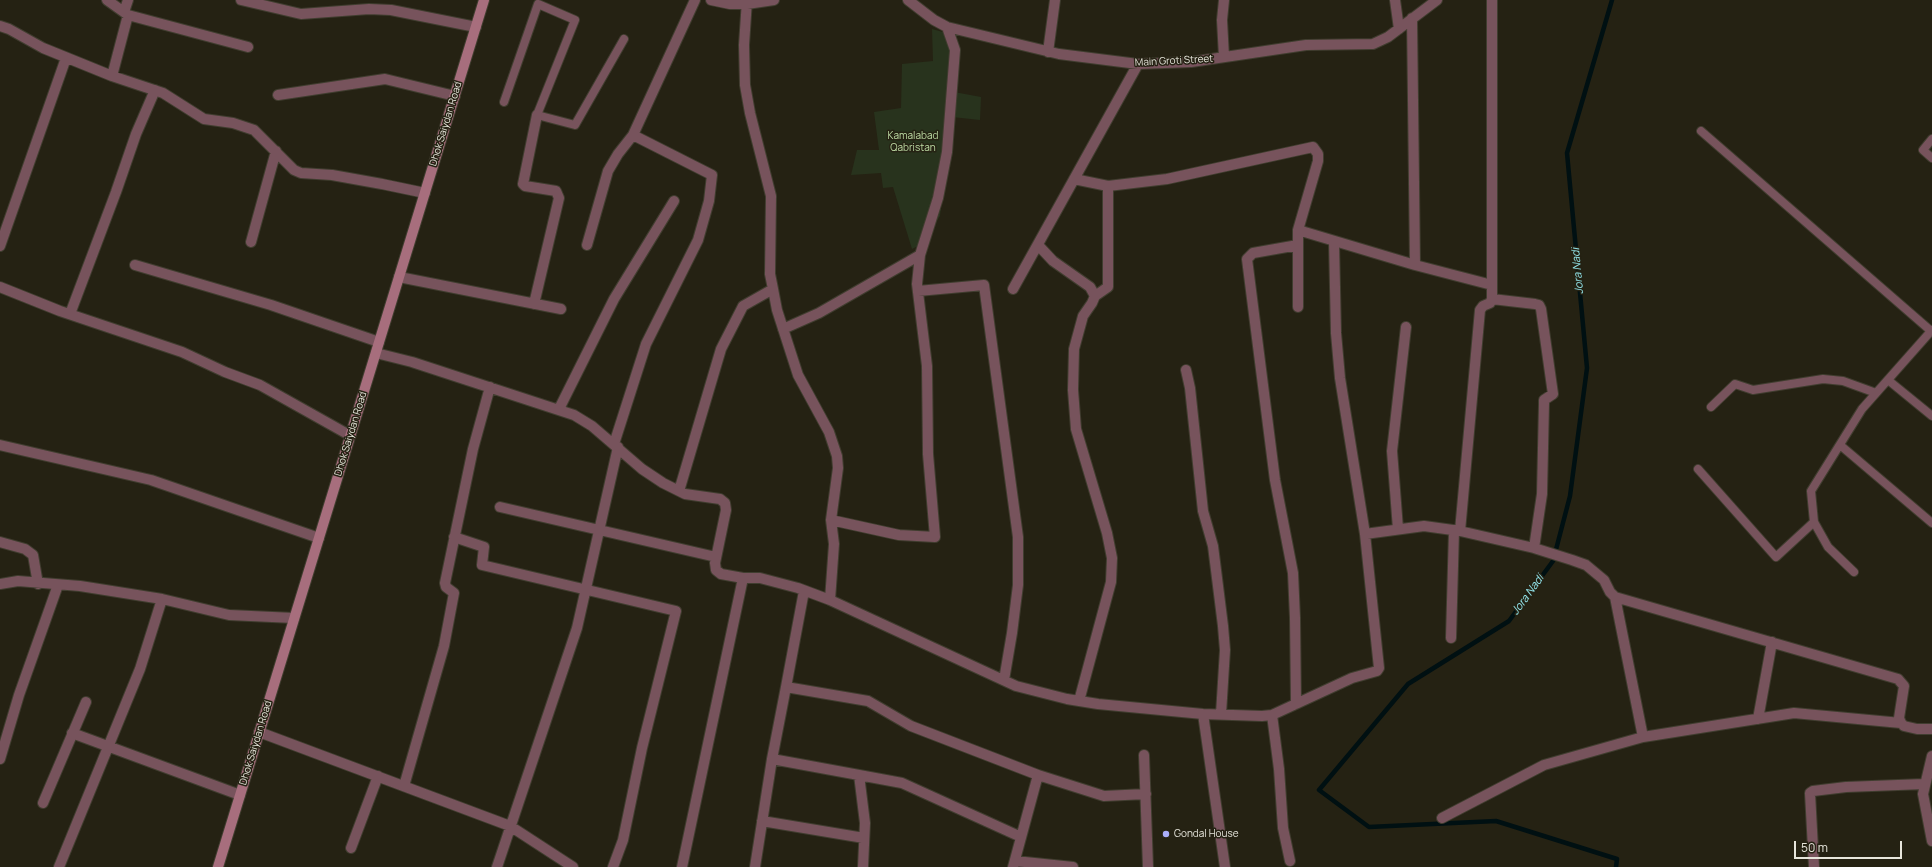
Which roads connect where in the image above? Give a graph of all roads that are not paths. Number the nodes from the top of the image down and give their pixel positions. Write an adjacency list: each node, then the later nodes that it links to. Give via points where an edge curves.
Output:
1 (107, 0): 16 (street)
2 (128, 0): 16 (street)
3 (241, 0): 15 (street)
4 (484, 0): 19 (main road, Dhok Saiydan Road)
5 (695, 0): 35 (street)
6 (711, 0): 14 (street, via 730,4)
7 (774, 0): 14 (street)
8 (908, 0): 20 (street, Main Groti Street)
9 (1055, 0): 24 (street)
10 (1224, 0): 25 (street)
11 (1395, 0): 21 (street)
12 (1437, 0): 17 (street, Main Groti Street)
13 (1492, 0): 54 (street)
14 (747, 2): 56 (street, via 745,85 771,196 770,274)
15 (277, 4): 19 (street, via 301,14 391,10)
16 (126, 14): 23 (street); 28 (street)
17 (1412, 18): 21 (street, Main Groti Street); 52 (street)
18 (0, 26): 26 (street, via 9,28)
19 (476, 27): 31 (main road, Dhok Saiydan Road)
20 (947, 27): 24 (street, Main Groti Street); 50 (street, via 955,50 947,152 938,198)
21 (1398, 29): 25 (street, Main Groti Street, via 1373,44 1306,45)
22 (624, 39): 33 (lane, via 575,125)
23 (248, 47)
24 (1048, 52): 27 (street, Main Groti Street)
25 (1224, 57): 27 (street, Main Groti Street, via 1191,62)
26 (66, 58): 28 (street); 49 (street)
27 (1138, 64): 39 (street)
28 (112, 76): 29 (street)
29 (155, 90): 37 (street, via 182,103 204,119 233,123 254,130); 64 (street, via 136,134)
30 (278, 95): 31 (street, via 385,78)
31 (455, 96): 41 (main road, Dhok Saiydan Road)
32 (504, 102): 33 (lane, via 538,4 575,20)
33 (537, 115): 61 (street, via 523,184 556,191 559,198)
34 (1701, 131): 67 (lane)
35 (633, 135): 46 (street, via 608,171); 80 (street, via 712,175 709,201 698,240 646,344)
36 (1932, 139): 38 (lane, via 1923,150)
37 (276, 151): 41 (street, via 294,170 301,173 346,178); 44 (street)
38 (1932, 158)
39 (1074, 178): 40 (street); 47 (street)
40 (1108, 186): 43 (street, via 1167,179 1313,148 1318,154 1318,161); 59 (street, via 1108,287)
41 (425, 193): 53 (main road, Dhok Saiydan Road)
42 (674, 201): 75 (street, via 614,299)
43 (1298, 230): 45 (street); 48 (street)
44 (251, 242)
45 (1334, 242): 52 (street); 90 (street, via 1340,378)
46 (587, 245)
47 (1038, 245): 57 (street); 59 (street, via 1053,261 1090,287)
48 (1298, 245): 62 (street); 113 (street, via 1254,253 1247,259 1275,480 1293,573)
49 (0, 246)
50 (920, 255): 58 (street); 66 (street, via 819,313)
51 (135, 265): 68 (street, via 271,305)
52 (1415, 265): 54 (street)
53 (399, 277): 61 (street); 68 (main road, Dhok Saiydan Road)
54 (1492, 285): 60 (street)
55 (0, 287): 64 (street)
56 (773, 289): 66 (street); 82 (street, via 743,306 721,349)
57 (1013, 289)
58 (918, 291): 84 (street, via 927,366 928,454 934,537 899,535); 109 (street, via 984,285 1018,537 1018,585)
59 (1095, 296): 111 (street, via 1083,316 1074,349 1073,390 1076,429 1108,533 1111,582)
60 (1492, 299): 89 (street, via 1480,310); 94 (street, via 1535,304 1541,309 1553,394 1544,403 1542,494)
61 (534, 304): 63 (street)
62 (1298, 307)
63 (561, 309)
64 (70, 314): 77 (street, via 182,352 260,385)
65 (1406, 328): 88 (street, via 1392,451)
66 (783, 329): 84 (street, via 798,375 828,432 837,456 838,468)
67 (1931, 330): 71 (lane)
68 (379, 342): 69 (main road, Dhok Saiydan Road)
69 (376, 353): 72 (street); 77 (main road, Dhok Saiydan Road)
70 (1186, 370): 115 (street, via 1204,511 1213,546 1223,626 1225,650)
71 (1888, 380): 73 (lane); 76 (lane)
72 (490, 387): 75 (street); 91 (street, via 473,449)
73 (1876, 393): 74 (lane, via 1843,381 1823,379 1753,390 1735,384); 78 (lane, via 1862,409)
74 (1711, 407)
75 (559, 410): 80 (street, via 574,414)
76 (1932, 416)
77 (351, 436): 92 (main road, Dhok Saiydan Road)
78 (1840, 445): 85 (lane, via 1811,491); 86 (lane)
79 (0, 446): 92 (street, via 151,480)
80 (616, 446): 82 (street, via 642,469); 87 (street)
81 (1698, 470): 85 (lane, via 1776,557)
82 (679, 491): 95 (street, via 725,502 726,510)
83 (500, 507): 87 (street)
84 (831, 520): 105 (street, via 834,544)
85 (1814, 522): 96 (lane, via 1828,547)
86 (1932, 523)
87 (599, 529): 95 (street); 101 (street)
88 (1398, 529): 89 (street, via 1418,526); 90 (street)
89 (1457, 531): 94 (street); 107 (street)
90 (1365, 534): 113 (street, via 1379,668)
91 (454, 537): 101 (street, via 484,547 482,565); 132 (street, via 445,583 454,593 444,646)
92 (319, 538): 106 (main road, Dhok Saiydan Road)
93 (0, 542): 99 (street, via 25,549 33,555)
94 (1534, 548): 103 (street, via 1586,565 1604,580)
95 (716, 557): 97 (street, via 716,570 721,574)
96 (1854, 572)
97 (743, 578): 102 (street, via 760,578); 150 (street)
98 (0, 584): 99 (street, via 18,581)
99 (38, 584): 100 (street)
100 (58, 585): 104 (street); 126 (street, via 19,695)
101 (586, 588): 138 (street, via 577,628); 149 (street, via 673,609 677,614 642,748 623,840)
102 (804, 590): 105 (street); 110 (street)
103 (1615, 597): 108 (street); 122 (street)
104 (162, 599): 106 (street, via 229,615); 123 (street, via 140,669)
105 (830, 600): 109 (street)
106 (294, 618): 120 (main road, Dhok Saiydan Road)
107 (1451, 638)
108 (1772, 642): 117 (street); 118 (street, via 1898,679 1904,686 1899,718)
109 (1004, 680): 111 (street, via 1016,686)
110 (786, 687): 127 (street); 128 (street, via 868,701 911,726)
111 (1080, 701): 114 (street)
112 (86, 702): 121 (street)
113 (1296, 704): 116 (street)
114 (1203, 714): 115 (street); 155 (street)
115 (1221, 714): 116 (street)
116 (1272, 715): 143 (street, via 1283,828)
117 (1758, 719): 118 (street, via 1800,713); 122 (street)
118 (1901, 722): 119 (street, via 1904,726 1917,729)
119 (1932, 729)
120 (259, 732): 130 (street); 134 (main road, Dhok Saiydan Road)
121 (72, 733): 123 (street); 135 (street)
122 (1644, 737): 136 (street, via 1544,765)
123 (107, 747): 134 (street); 146 (street)
124 (1144, 755): 133 (street)
125 (1932, 756): 131 (street)
126 (0, 759)
127 (772, 759): 129 (street); 137 (street)
128 (1038, 774): 133 (street, via 1104,796); 139 (street)
129 (859, 775): 139 (street, via 902,783); 140 (street, via 865,823)
130 (378, 776): 132 (street); 142 (street)
131 (1924, 784): 141 (street, via 1924,802); 156 (street, via 1846,787 1810,793)
132 (404, 786): 138 (street)
133 (1146, 794): 154 (street)
134 (240, 795): 147 (main road, Dhok Saiydan Road)
135 (43, 803)
136 (1442, 818)
137 (762, 821): 140 (street); 151 (street)
138 (510, 826): 145 (street); 148 (street)
139 (1021, 837): 144 (street)
140 (864, 838): 152 (street)
141 (1932, 841)
142 (351, 848)
143 (1290, 861)
144 (1014, 864): 153 (street)
145 (570, 866)
146 (59, 867)
147 (218, 867)
148 (497, 867)
149 (613, 867)
150 (682, 867)
151 (754, 867)
152 (863, 867)
153 (1073, 867)
154 (1148, 867)
155 (1224, 867)
156 (1814, 867)

